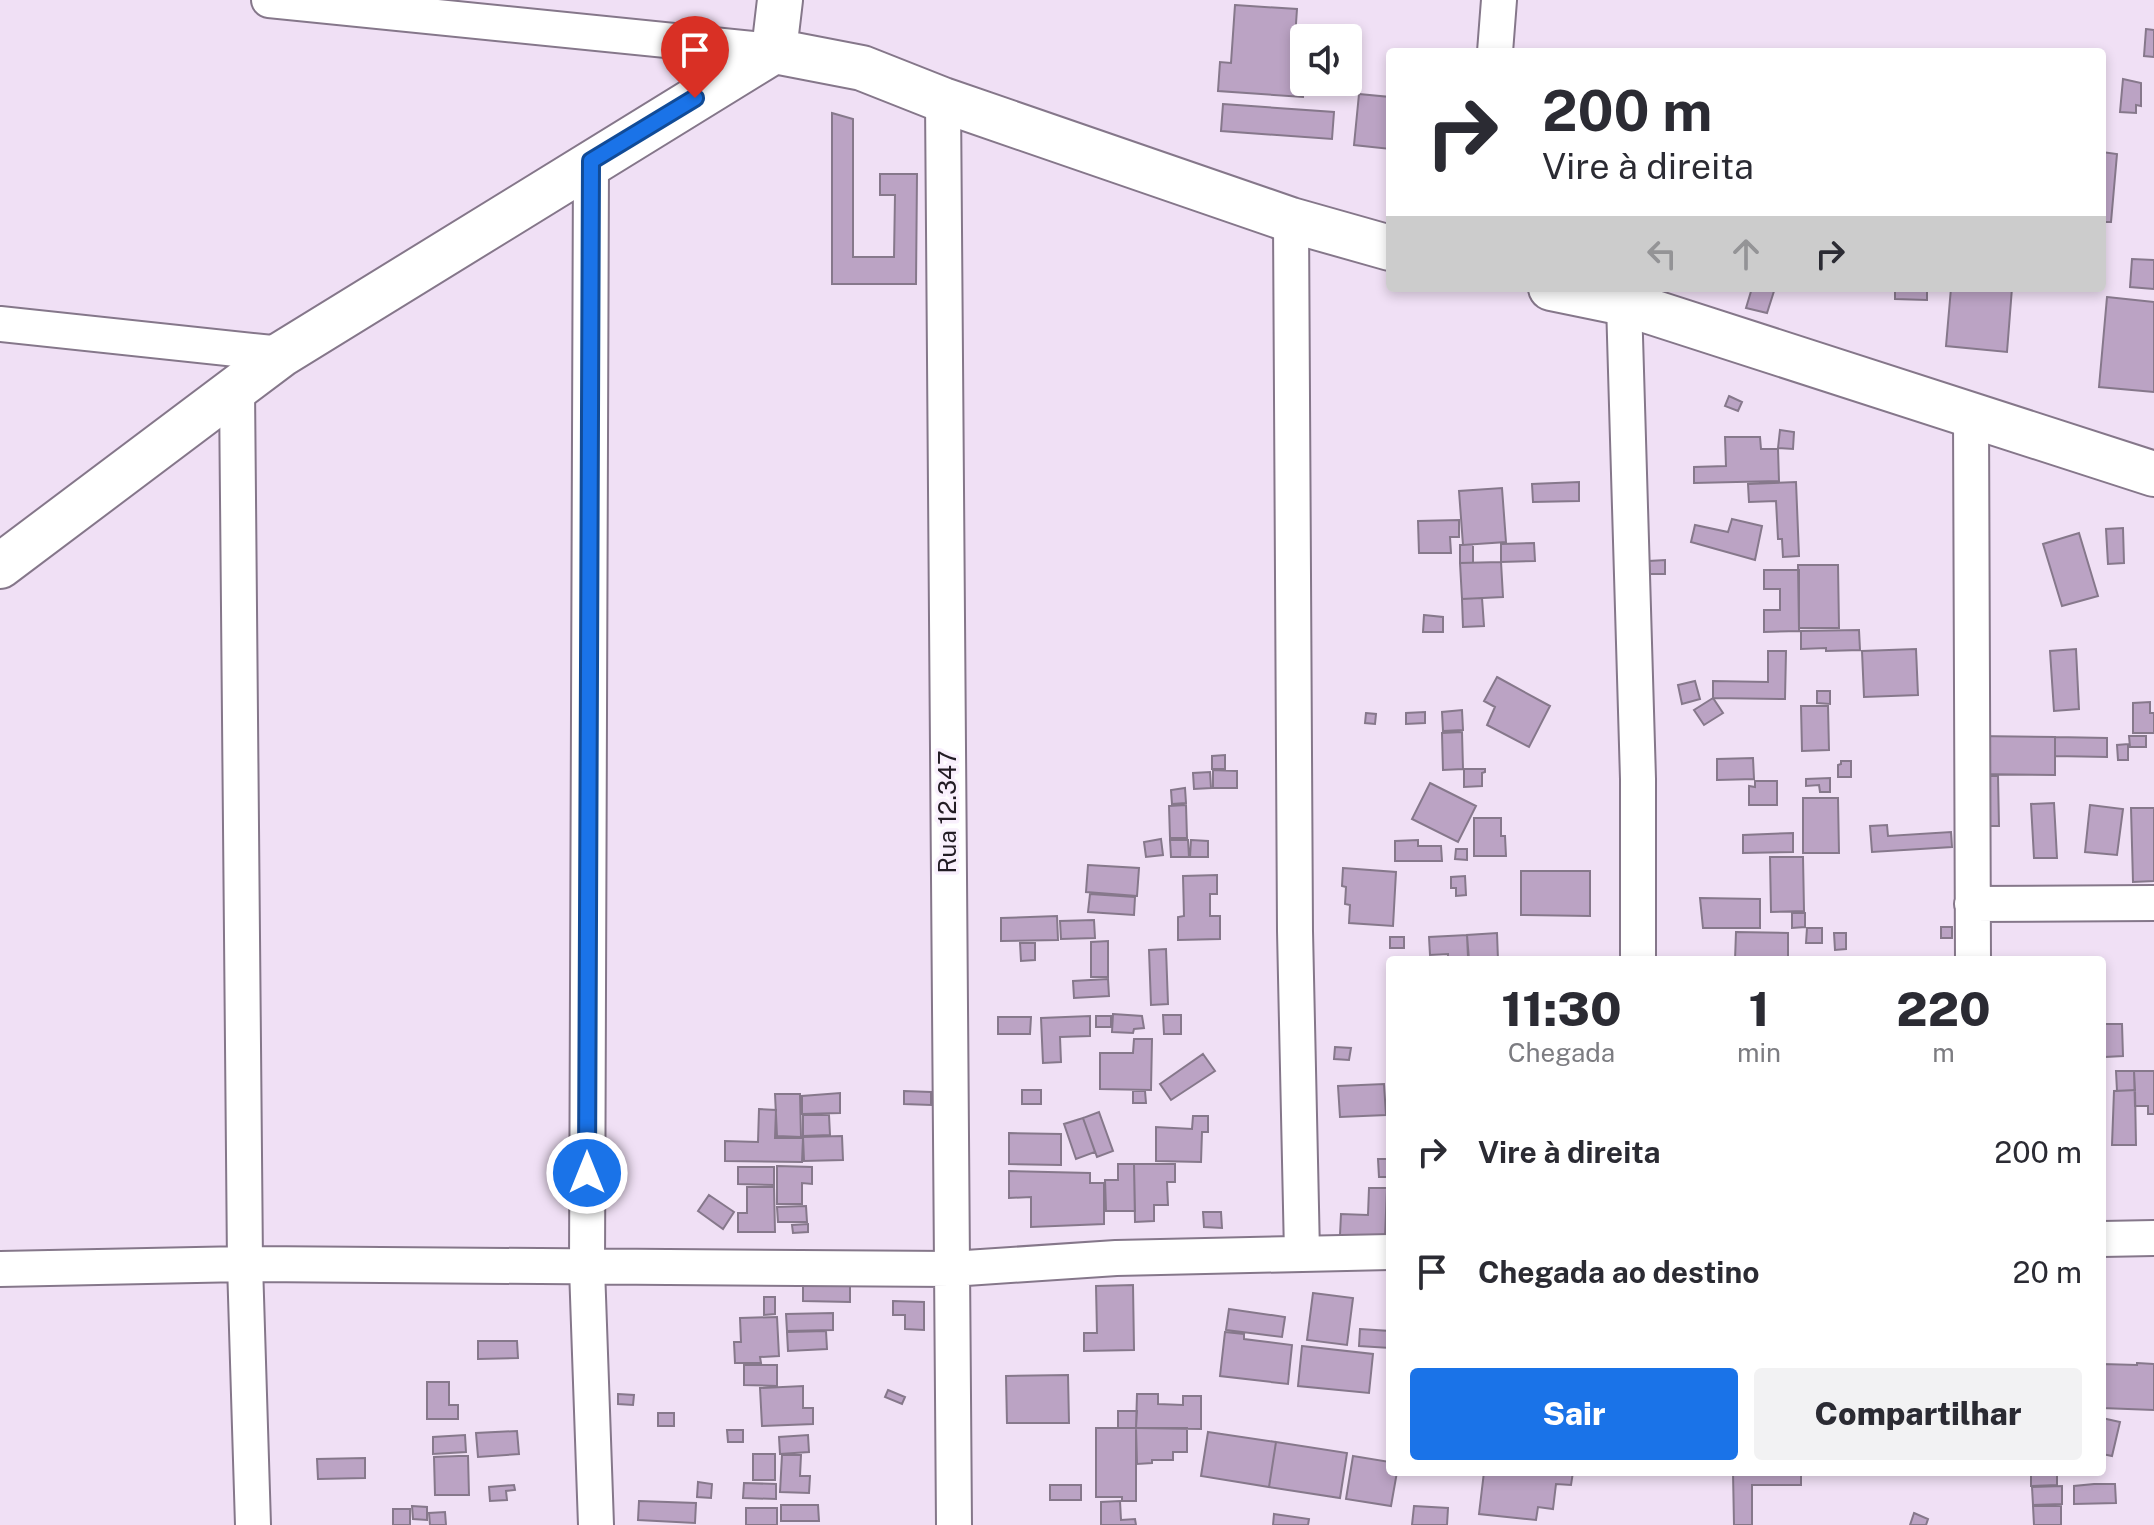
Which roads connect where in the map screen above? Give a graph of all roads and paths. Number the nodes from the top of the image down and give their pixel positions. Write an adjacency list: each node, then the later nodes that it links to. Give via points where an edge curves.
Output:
1 (269, 0): 5 (street)
2 (780, 0): 5 (street)
3 (1499, 0): 4 (street)
4 (1495, 48)
5 (774, 51): 6 (street, via 862,68); 7 (street)
6 (943, 100): 8 (street); 29 (street, Rua 12.347)
7 (591, 161): 13 (street); 27 (street)
8 (1291, 220): 9 (street); 25 (street)
9 (1386, 247)
10 (1570, 292): 11 (street)
11 (1624, 303): 15 (street); 20 (street)
12 (0, 324): 13 (street)
13 (282, 354): 14 (street)
14 (237, 389): 17 (street); 26 (street)
15 (1971, 416): 16 (street); 19 (street)
16 (2154, 474)
17 (0, 566)
18 (2154, 903): 19 (street)
19 (1972, 904): 21 (street)
20 (1638, 956)
21 (1973, 956)
22 (2154, 1238): 23 (street)
23 (2106, 1239)
24 (1386, 1252): 25 (street)
25 (1302, 1253): 29 (street)
26 (245, 1264): 27 (street); 28 (street); 30 (street)
27 (587, 1268): 29 (street); 31 (street)
28 (0, 1269)
29 (951, 1269): 32 (street, Rua 12.347)
30 (253, 1525)
31 (596, 1525)
32 (954, 1525)

